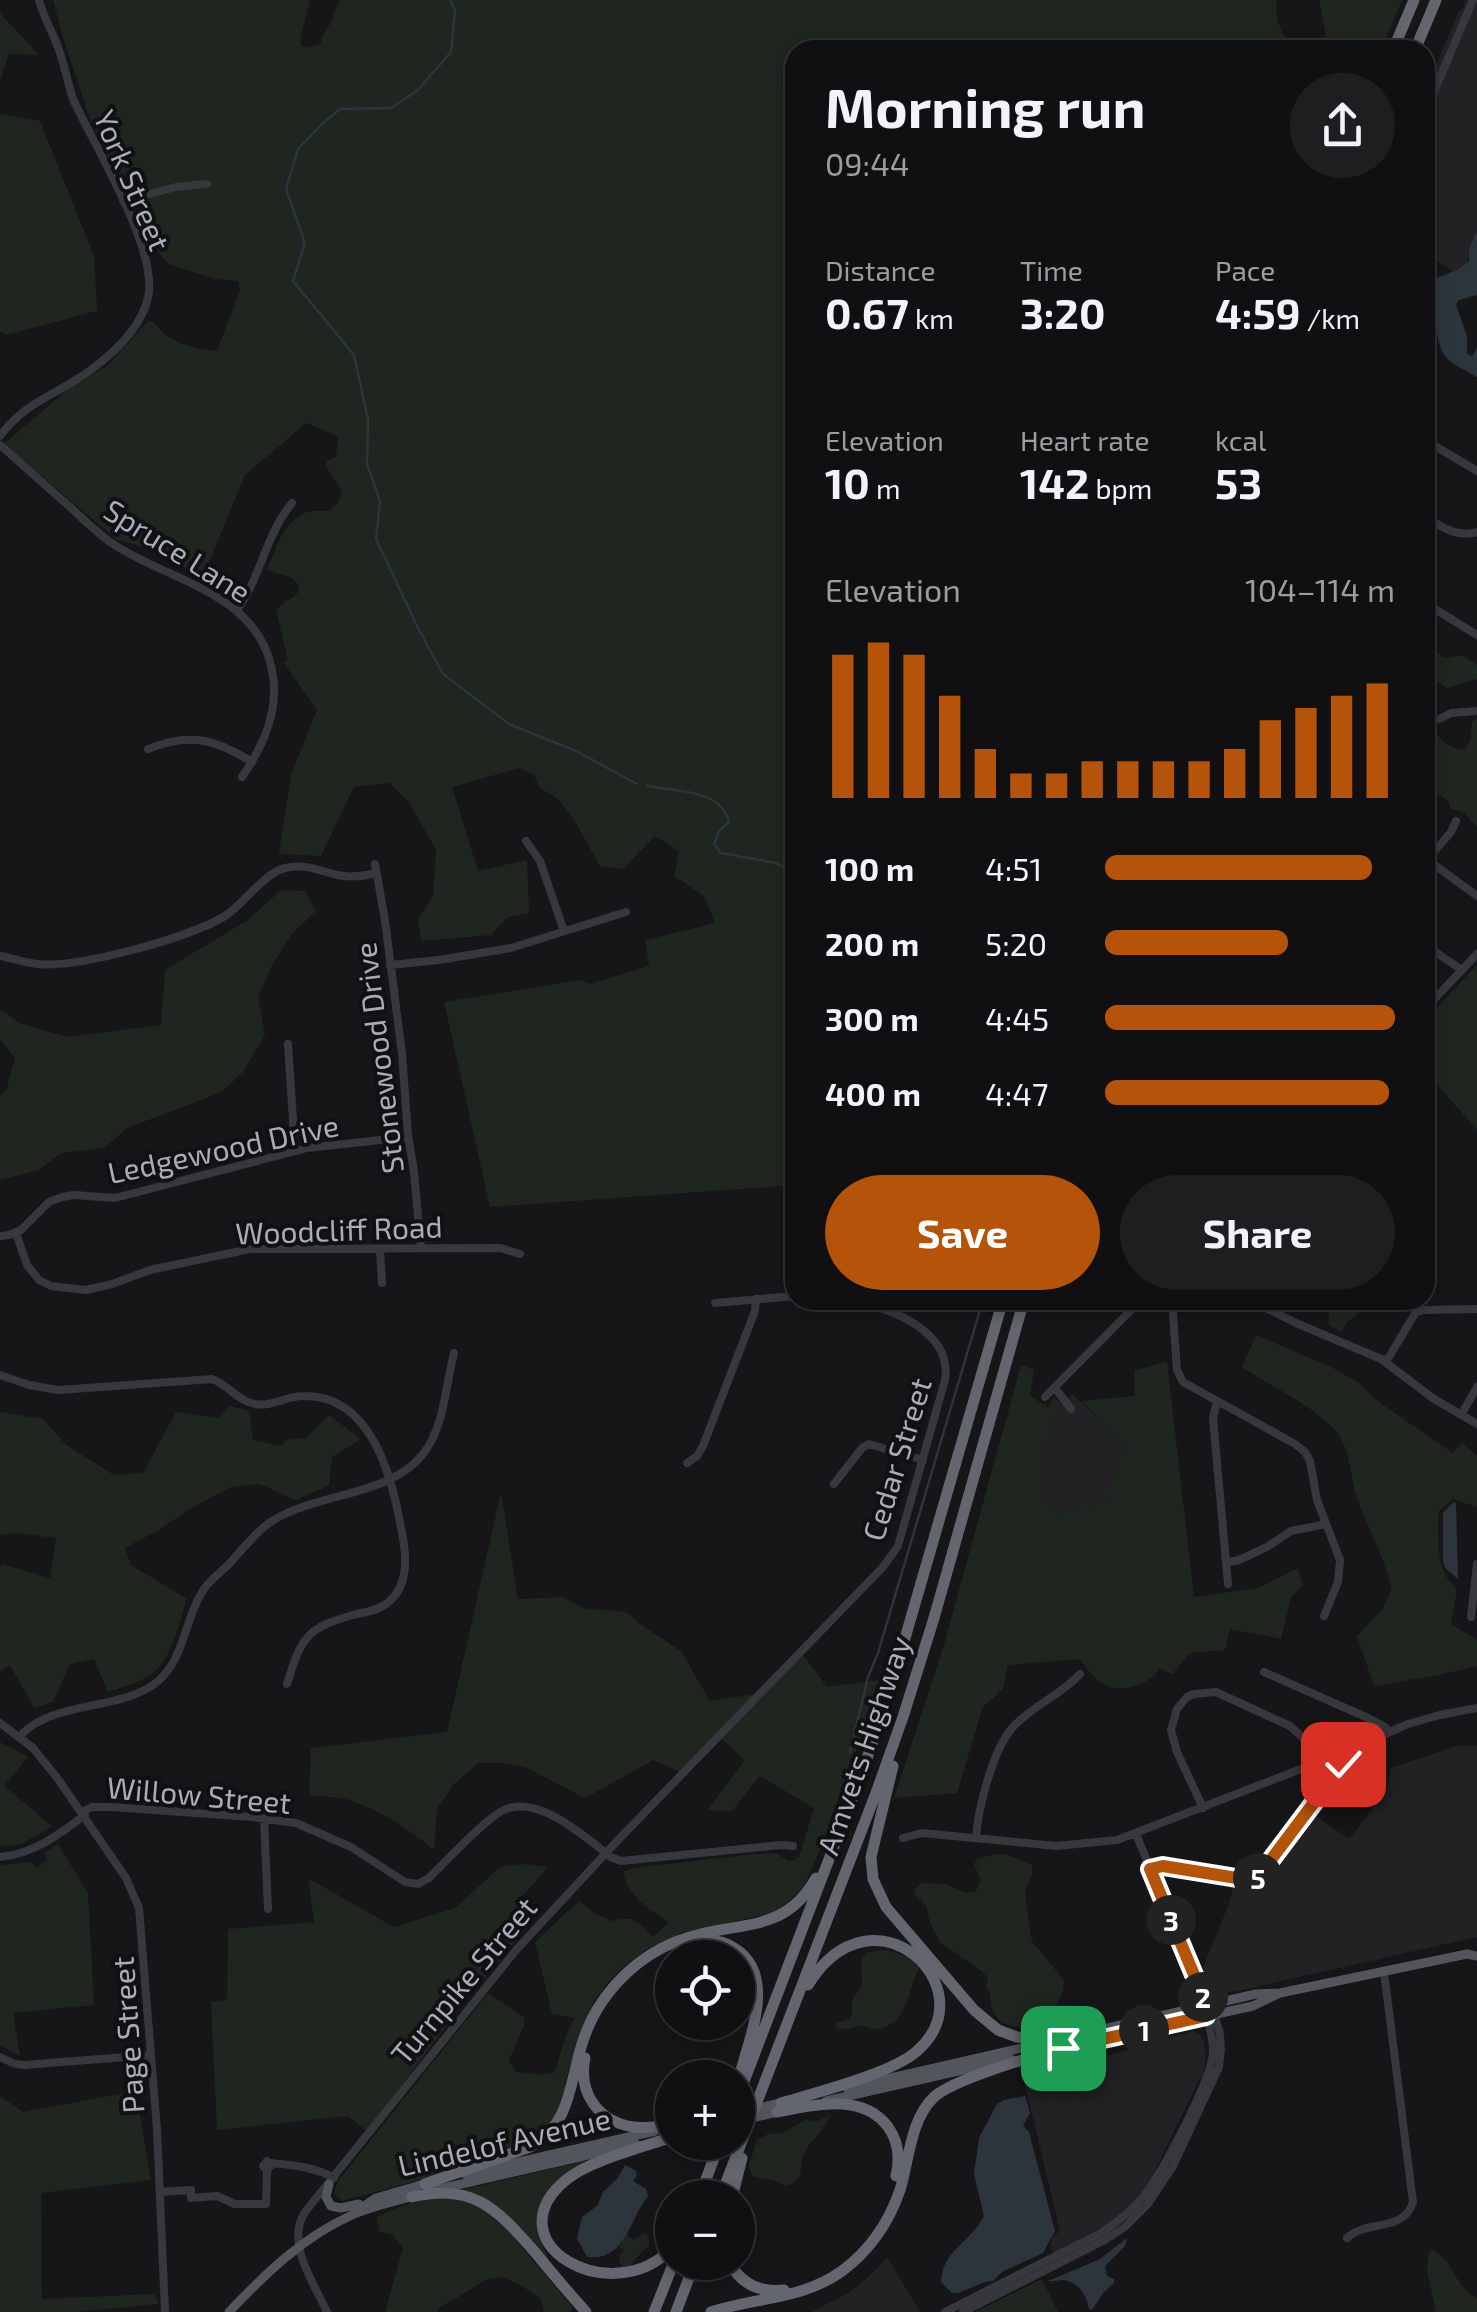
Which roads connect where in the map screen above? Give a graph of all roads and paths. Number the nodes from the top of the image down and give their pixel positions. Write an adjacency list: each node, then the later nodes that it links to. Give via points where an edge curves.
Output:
1 (39, 0): 9 (street, York Street, via 74,99)
2 (1414, 0): 5 (highway)
3 (1436, 0): 6 (highway)
4 (1473, 0): 7 (street)
5 (1397, 40)
6 (1418, 40)
7 (1435, 89)
8 (206, 184): 9 (street)
9 (122, 201): 10 (street, York Street, via 145,254 149,292 143,312 114,352 32,404)
10 (0, 436)
11 (0, 445): 18 (street, Spruce Lane, via 111,543)
12 (1435, 445): 13 (street)
13 (1476, 467)
14 (292, 503): 18 (street)
15 (1435, 522): 16 (street, via 1456,534)
16 (1477, 532)
17 (1435, 609): 19 (street)
18 (237, 610): 23 (street, Spruce Lane, via 262,640 274,675 272,714)
19 (1477, 634)
20 (1477, 710): 21 (street)
21 (1439, 719)
22 (148, 749): 23 (street, via 206,740)
23 (252, 762): 24 (street, Spruce Lane)
24 (242, 778)
25 (1456, 821): 27 (street)
26 (526, 841): 31 (street, via 540,860)
27 (1435, 850)
28 (1435, 866): 29 (street)
29 (1477, 896)
30 (626, 912): 31 (street)
31 (564, 932): 35 (street, via 488,953)
32 (1435, 952): 36 (street)
33 (1477, 954): 36 (street)
34 (0, 956): 35 (street, Stonewood Drive, via 52,964 150,945 209,926 278,871 309,866 341,876 375,868)
35 (390, 964): 39 (street, Stonewood Drive)
36 (1462, 970): 37 (street)
37 (1435, 998)
38 (288, 1044): 40 (street)
39 (408, 1136): 40 (street, Ledgewood Drive); 43 (street, Stonewood Drive)
40 (295, 1151): 41 (street, Ledgewood Drive, via 115,1198 62,1198)
41 (16, 1233): 42 (street); 44 (street, Woodcliff Road, via 39,1280 86,1290 237,1251)
42 (0, 1236)
43 (421, 1248): 44 (street, Woodcliff Road); 45 (street, Woodcliff Road)
44 (380, 1249): 46 (street)
45 (520, 1254)
46 (382, 1282)
47 (785, 1297): 48 (street)
48 (756, 1300): 49 (street); 70 (street, via 705,1442)
49 (715, 1303)
50 (1477, 1309): 58 (street)
51 (886, 1310): 69 (street, Cedar Street, via 925,1331 946,1366)
52 (1000, 1310): 90 (highway, Amvets Highway, via 909,1632)
53 (1021, 1310): 80 (highway, Amvets Highway)
54 (1131, 1310): 63 (street)
55 (1173, 1310): 65 (street, via 1179,1376)
56 (1272, 1310): 60 (street)
57 (1424, 1310): 60 (street, via 1416,1312)
58 (1435, 1310)
59 (454, 1353): 71 (street, via 433,1438 421,1457)
60 (1386, 1362): 67 (street)
61 (0, 1374): 71 (street, via 58,1390 212,1379 264,1406 320,1398 367,1430)
62 (1477, 1387): 67 (street)
63 (1054, 1388): 64 (street); 66 (street)
64 (1045, 1397)
65 (1217, 1402): 73 (street, via 1307,1454); 74 (street, via 1213,1418)
66 (1071, 1409)
67 (1461, 1415): 68 (street)
68 (1477, 1424)
69 (922, 1460): 72 (street, via 869,1444); 83 (street, Cedar Street, via 894,1554)
70 (687, 1463)
71 (390, 1478): 82 (street, via 407,1558 398,1590 389,1603 313,1630); 87 (street, via 265,1527 202,1592 174,1661 150,1686 34,1722)
72 (834, 1484)
73 (1326, 1524): 74 (street, via 1294,1530); 77 (street, via 1341,1568)
74 (1228, 1562): 76 (street)
75 (1477, 1564): 78 (street)
76 (1228, 1584)
77 (1324, 1616)
78 (1471, 1618)
79 (1264, 1672): 86 (street)
80 (917, 1674): 106 (highway, via 872,1848 879,1896 991,2025 1033,2040); 107 (highway, Amvets Highway)
81 (1080, 1674): 96 (street, via 1011,1729 993,1768)
82 (287, 1684)
83 (762, 1694): 98 (street, Turnpike Street)
84 (1477, 1708): 86 (street)
85 (0, 1724): 87 (street)
86 (1389, 1732): 88 (street)
87 (20, 1736): 92 (street, Page Street)
88 (1345, 1752): 89 (street); 100 (street, via 1343,1764 1255,1881)
89 (1314, 1764): 91 (street); 91 (street, via 1290,1726 1219,1693 1194,1694 1176,1709 1171,1730)
90 (852, 1801): 112 (highway, Amvets Highway); 124 (highway, via 816,1877 794,1906 764,1922 675,1942 640,1961 614,1986 587,2029 562,2115 545,2138)
91 (1203, 1808): 94 (street)
92 (84, 1814): 93 (street, Willow Street, via 100,1807); 99 (street, via 36,1849); 109 (street, Page Street, via 139,1908)
93 (264, 1818): 98 (street, Willow Street, via 337,1839 412,1884 427,1880 508,1808 560,1819); 101 (street)
94 (1136, 1834): 96 (street, via 1058,1846); 100 (street)
95 (903, 1838): 96 (street, via 922,1832)
96 (976, 1838)
97 (793, 1846): 98 (street, via 633,1861)
98 (606, 1854): 123 (street, Turnpike Street, via 502,1967)
99 (0, 1857)
100 (1150, 1869): 105 (street)
101 (268, 1909)
102 (1477, 1947): 103 (main road)
103 (1472, 1955): 104 (main road)
104 (1384, 1972): 105 (main road, via 1266,1992); 129 (street, via 1414,2199 1402,2220 1358,2229)
105 (1209, 2012): 106 (main road); 108 (main road); 144 (street, via 1209,2071 1142,2198 1101,2233); 145 (street, via 1221,2042 1219,2068 1148,2204 1105,2240)
106 (1091, 2032): 114 (main road)
107 (778, 2047): 113 (highway, Amvets Highway); 114 (highway, via 816,1972 853,1944 899,1944 918,1956 935,1982 936,2021 916,2052)
108 (1063, 2048): 114 (main road); 143 (highway, via 952,2085 928,2103 892,2210 843,2270 798,2294)
109 (151, 2055): 110 (street, via 24,2065); 125 (street, Page Street)
110 (0, 2057)
111 (743, 2060): 117 (highway, via 758,1998 748,1960 710,1940 656,1959 604,2010 583,2078 592,2102 611,2120)
112 (752, 2060)
113 (757, 2102): 121 (highway, Amvets Highway); 122 (highway)
114 (779, 2107): 115 (main road); 116 (main road); 135 (highway, via 842,2104 875,2115 890,2129 899,2163 878,2221 839,2265 776,2292)
115 (755, 2111)
116 (755, 2115)
117 (655, 2127)
118 (655, 2130): 124 (main road, Lindelof Avenue)
119 (655, 2140): 126 (main road, Lindelof Avenue)
120 (655, 2142): 136 (highway, via 582,2170 548,2204 546,2245 554,2264)
121 (727, 2180)
122 (737, 2180)
123 (331, 2181): 125 (street, via 328,2174 294,2165 269,2166 266,2204 191,2198 191,2190); 127 (main road, via 326,2197 334,2207); 130 (street, Turnpike Street, via 300,2219)
124 (425, 2184): 127 (main road, Lindelof Avenue)
125 (160, 2192): 137 (street, Page Street)
126 (412, 2196): 128 (main road, Lindelof Avenue); 140 (highway, via 447,2192 488,2204)
127 (376, 2198): 128 (main road, Lindelof Avenue)
128 (352, 2214): 130 (main road, Lindelof Avenue)
129 (1347, 2238)
130 (299, 2247): 138 (main road, Turnpike Street); 139 (street)
131 (655, 2271): 132 (highway)
132 (647, 2278)
133 (667, 2280): 141 (highway)
134 (688, 2280): 142 (highway)
135 (743, 2280)
136 (580, 2286)
137 (165, 2312)
138 (229, 2312)
139 (327, 2312)
140 (586, 2312)
141 (654, 2312)
142 (676, 2312)
143 (711, 2312)
144 (944, 2312)
145 (963, 2312)

